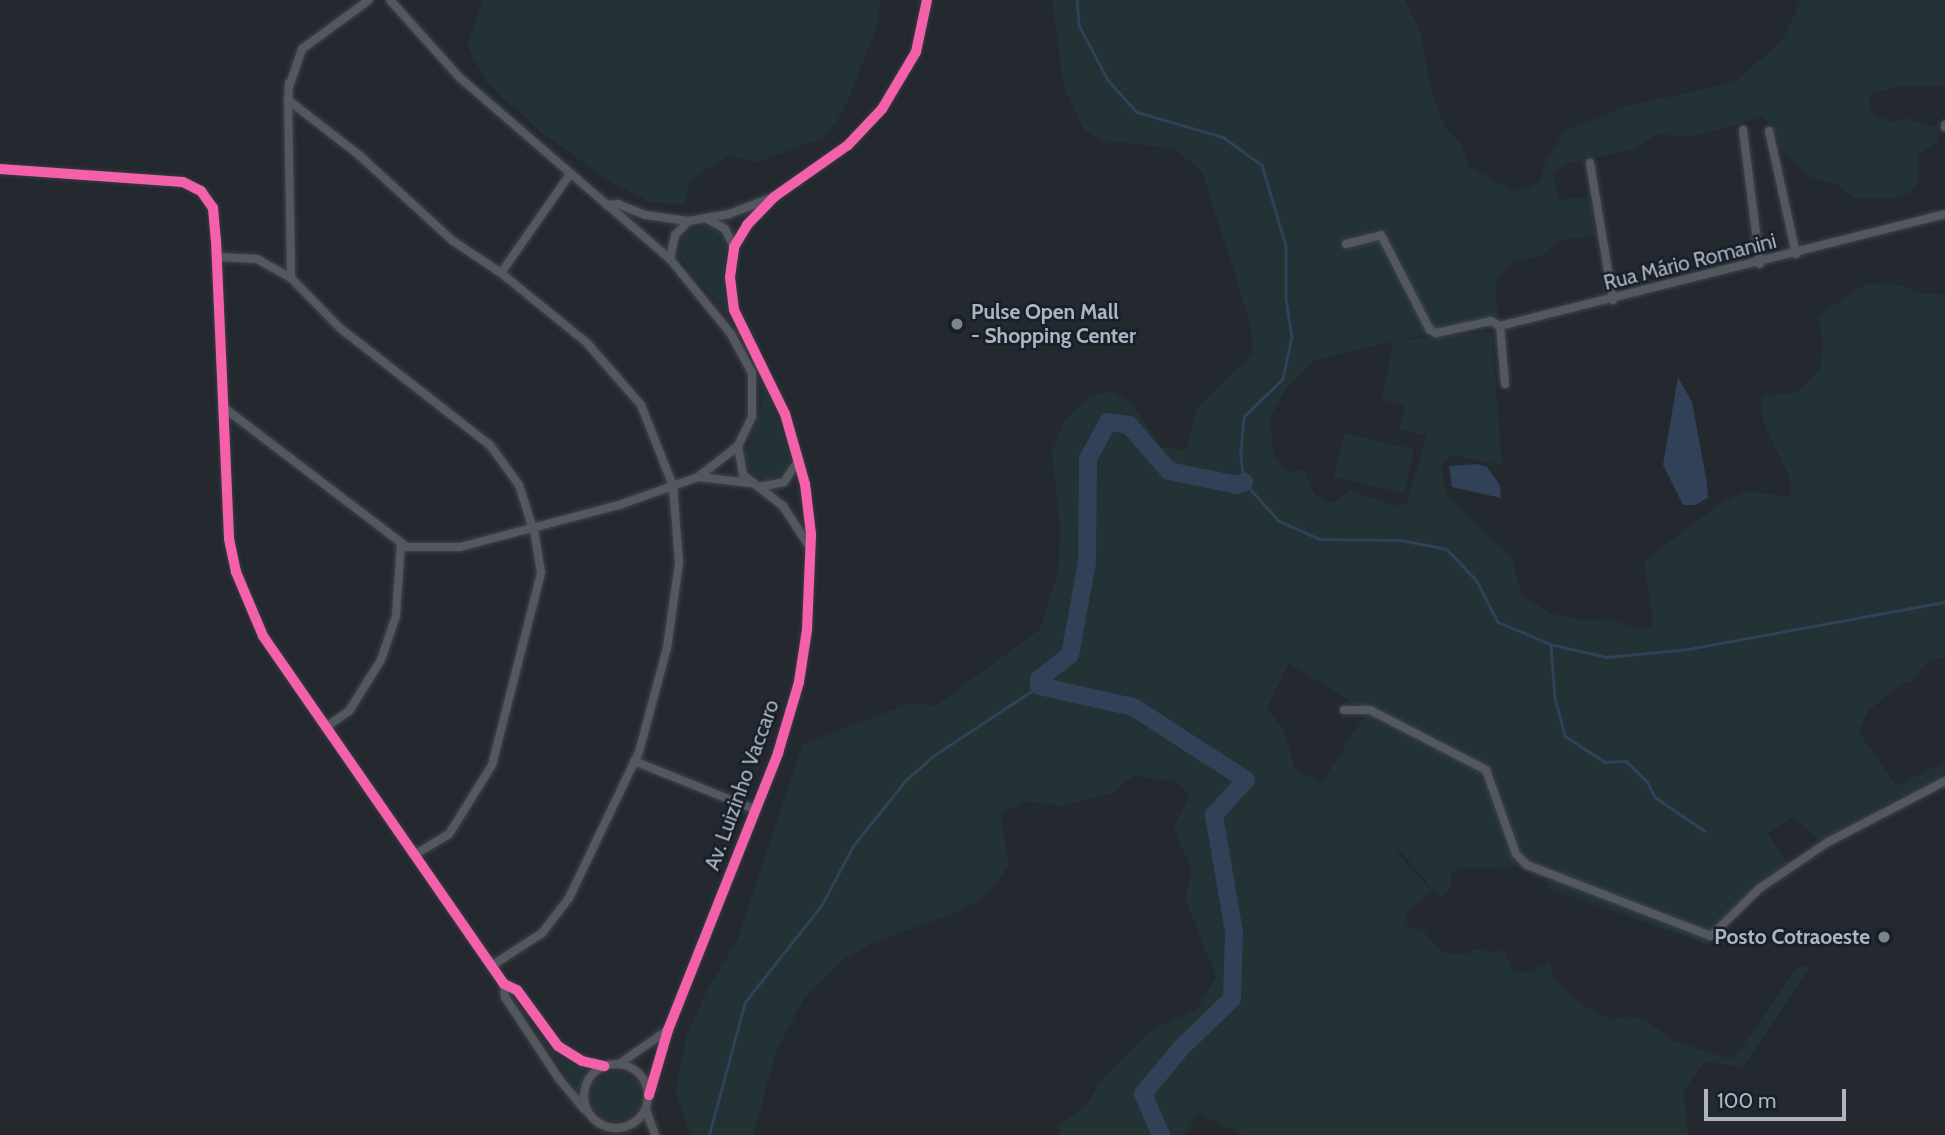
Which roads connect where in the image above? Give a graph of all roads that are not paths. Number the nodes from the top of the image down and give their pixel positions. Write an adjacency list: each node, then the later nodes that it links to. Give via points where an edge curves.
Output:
1 (369, 0): 4 (street, via 302,48)
2 (390, 0): 9 (street, via 459,77)
3 (927, 0): 10 (street, via 916,52 882,109 848,145)
4 (288, 100): 21 (street, via 359,155 453,241); 22 (street)
5 (1743, 130): 20 (street)
6 (1769, 131): 17 (street)
7 (1590, 163): 23 (street)
8 (0, 169): 18 (street, via 183,182 201,191 213,208)
9 (570, 174): 11 (street); 21 (street)
10 (774, 197): 13 (street); 16 (street, via 747,225)
11 (607, 205): 14 (street); 19 (street)
12 (1945, 214): 17 (street, Rua Mário Romanini)
13 (703, 220): 14 (street); 16 (street, via 725,229)
14 (688, 221): 19 (street, via 675,235)
15 (1346, 244): 24 (street, Rua Mário Romanini, via 1381,235 1430,330 1436,333 1491,321)
16 (734, 247): 28 (street, Av. Luizinho Vaccaro, via 730,277 734,310 776,393)
17 (1796, 254): 20 (street, Rua Mário Romanini)
18 (217, 257): 22 (street, via 257,259); 26 (street)
19 (670, 259): 27 (street, via 717,313 748,363 754,407)
20 (1760, 264): 23 (street, Rua Mário Romanini)
21 (501, 273): 31 (street, via 587,343 641,405)
22 (291, 278): 32 (street, via 340,328 490,445 519,485)
23 (1613, 300): 24 (street, Rua Mário Romanini)
24 (1500, 326): 25 (street)
25 (1506, 384)
26 (223, 407): 33 (street); 36 (street, via 229,539 236,572 270,648)
27 (738, 446): 29 (street); 30 (street, via 738,465)
28 (799, 460): 30 (street, via 784,482); 34 (street, Av. Luizinho Vaccaro, via 809,509)
29 (698, 477): 30 (street); 31 (street)
30 (755, 485): 34 (street, via 783,506)
31 (673, 486): 32 (street); 37 (street, via 679,563 667,649)
32 (533, 528): 33 (street, via 460,547 407,547); 40 (street, via 541,573 492,765 449,834)
33 (401, 543): 36 (street, via 396,617 381,660 349,711)
34 (809, 546): 39 (street, Av. Luizinho Vaccaro, via 809,601 799,682)
35 (1345, 710): 38 (street, via 1370,710 1486,770 1516,854 1527,865 1712,936 1760,888 1828,842)
36 (326, 727): 40 (street)
37 (634, 761): 39 (street); 41 (street, via 569,898 542,933)
38 (1945, 781)
39 (756, 810): 43 (street, Av. Luizinho Vaccaro)
40 (414, 855): 41 (street)
41 (491, 966): 42 (street)
42 (504, 984): 45 (street, via 517,990 558,1046 582,1061); 48 (street, via 505,997 559,1079)
43 (668, 1030): 44 (street); 46 (street, Av. Luizinho Vaccaro)
44 (619, 1063): 45 (street); 46 (street, via 640,1074)
45 (604, 1066): 48 (street, via 587,1082 583,1097)
46 (649, 1095): 47 (street)
47 (646, 1110): 49 (street, via 629,1126); 51 (street)
48 (588, 1112): 49 (street)
49 (606, 1127): 50 (street)
50 (613, 1135)
51 (655, 1135)

